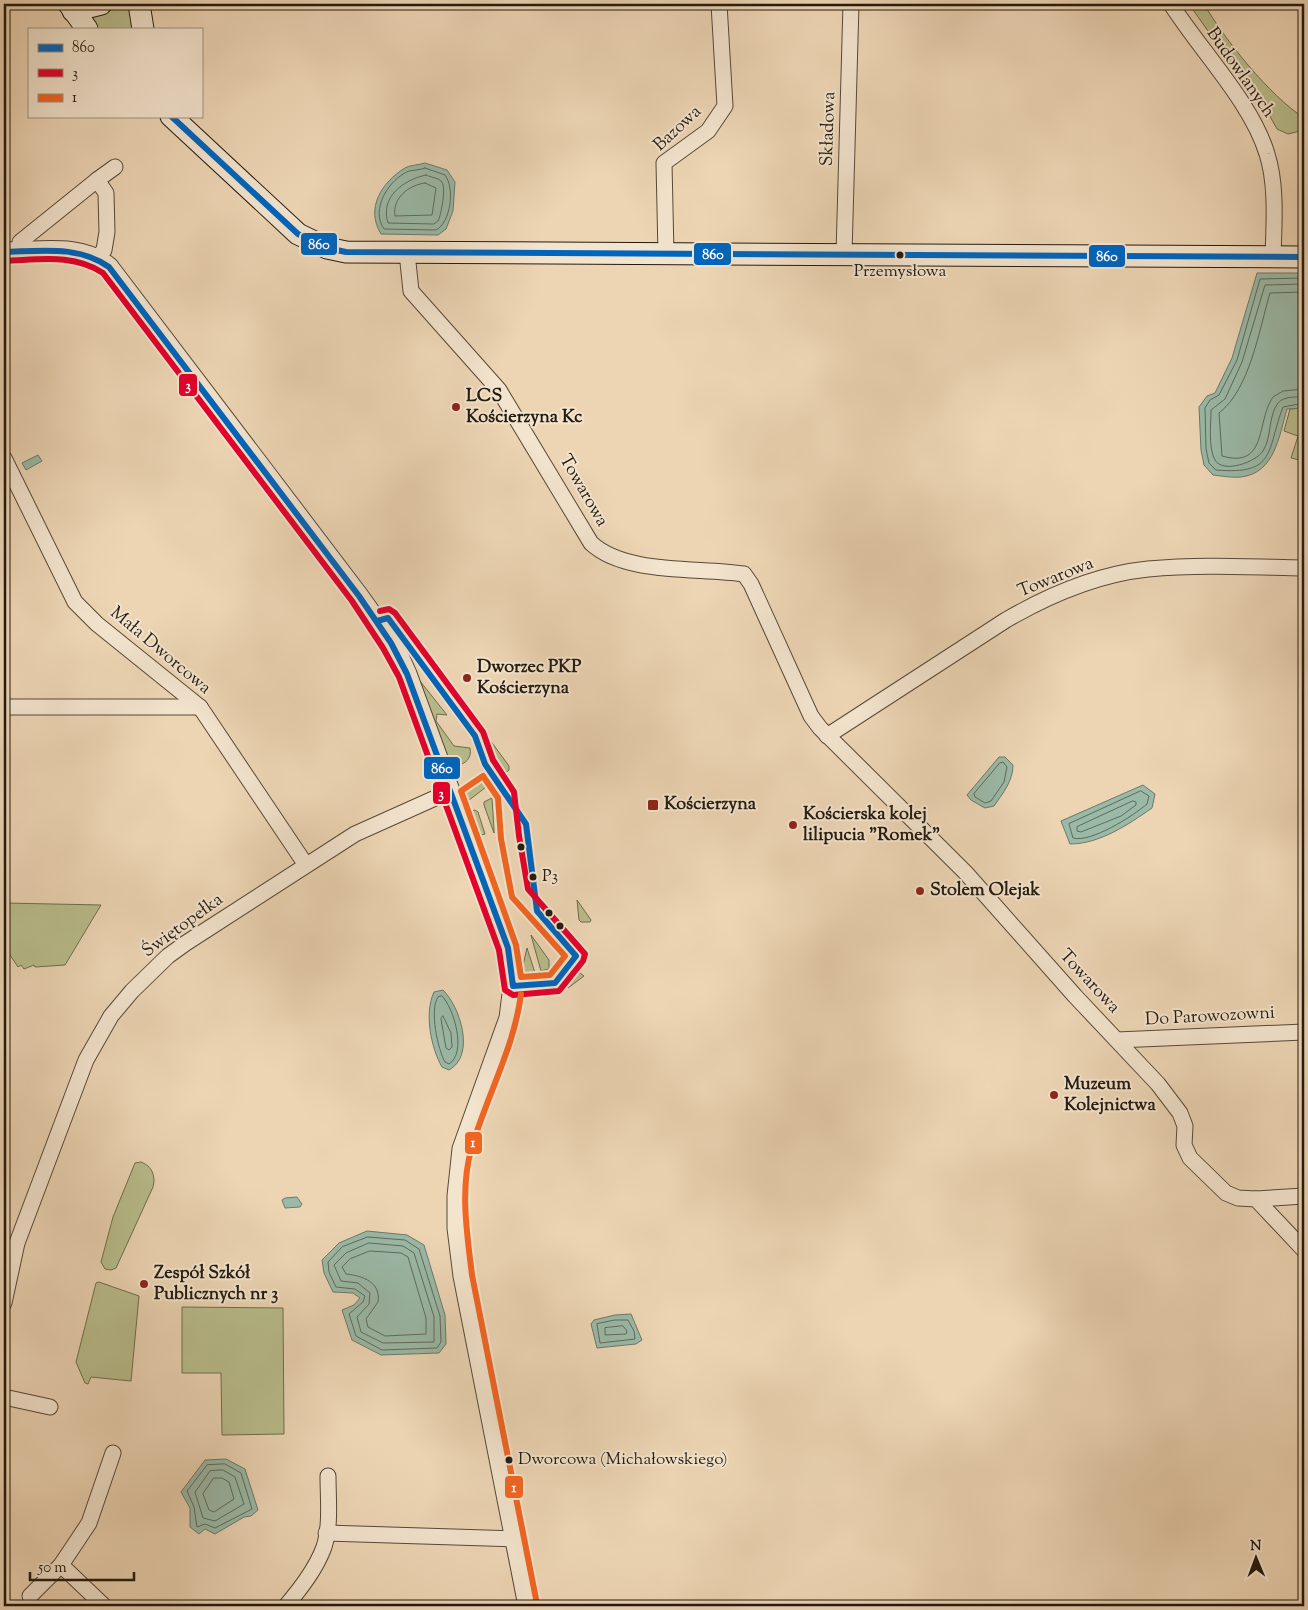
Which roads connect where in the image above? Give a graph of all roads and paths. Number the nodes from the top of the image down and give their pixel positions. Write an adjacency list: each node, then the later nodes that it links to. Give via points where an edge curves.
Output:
1 (101, 4): 6 (main road)
2 (139, 4): 8 (main road)
3 (719, 4): 14 (street, Bazowa, via 725,106 708,132 664,163)
4 (851, 4): 15 (street, Składowa)
5 (1171, 4): 16 (street, Budowlanych, via 1248,112 1268,155 1272,183)
6 (73, 6): 7 (main road)
7 (86, 28)
8 (143, 28)
9 (173, 118): 13 (main road, via 298,234 327,248)
10 (114, 167): 11 (street)
11 (97, 180): 12 (street); 17 (street, via 106,193 107,232 104,250)
12 (11, 252): 17 (street, via 86,252)
13 (407, 253): 14 (main road); 23 (street, Towarowa, via 410,291 499,390 588,539 607,556 626,563 744,574 812,716)
14 (666, 254): 15 (main road)
15 (844, 254): 16 (main road)
16 (1273, 256): 18 (main road)
17 (98, 257): 24 (street, via 117,275 394,645)
18 (1304, 257)
19 (4, 458): 21 (street, Mała Dworcowa, via 75,602 97,624)
20 (1304, 568): 23 (street, Towarowa, via 1163,568 1089,583 1028,607)
21 (200, 706): 22 (street); 25 (street, Mała Dworcowa)
22 (4, 707)
23 (828, 736): 27 (street, Towarowa, via 965,872)
24 (450, 788): 25 (street, Świętopełka, via 442,795 355,834); 37 (street, via 513,970 509,1018 462,1150 457,1212 463,1276)
25 (306, 865): 31 (street, Świętopełka, via 168,956 111,1016 86,1060 34,1196 17,1243)
26 (1304, 1032): 27 (street, Do Parowozowni)
27 (1117, 1040): 29 (street, Towarowa, via 1158,1084 1180,1114 1185,1126 1184,1145 1190,1158 1226,1193 1238,1198)
28 (1304, 1196): 29 (street, Towarowa)
29 (1256, 1199): 30 (street)
30 (1304, 1250)
31 (4, 1303)
32 (4, 1397): 33 (street)
33 (50, 1407)
34 (113, 1453): 38 (street, via 90,1523)
35 (328, 1476): 36 (street)
36 (326, 1533): 37 (street); 41 (street, via 324,1547 308,1577)
37 (515, 1539): 42 (street)
38 (61, 1565): 39 (street); 40 (street)
39 (30, 1596)
40 (104, 1606)
41 (286, 1606)
42 (528, 1606)

